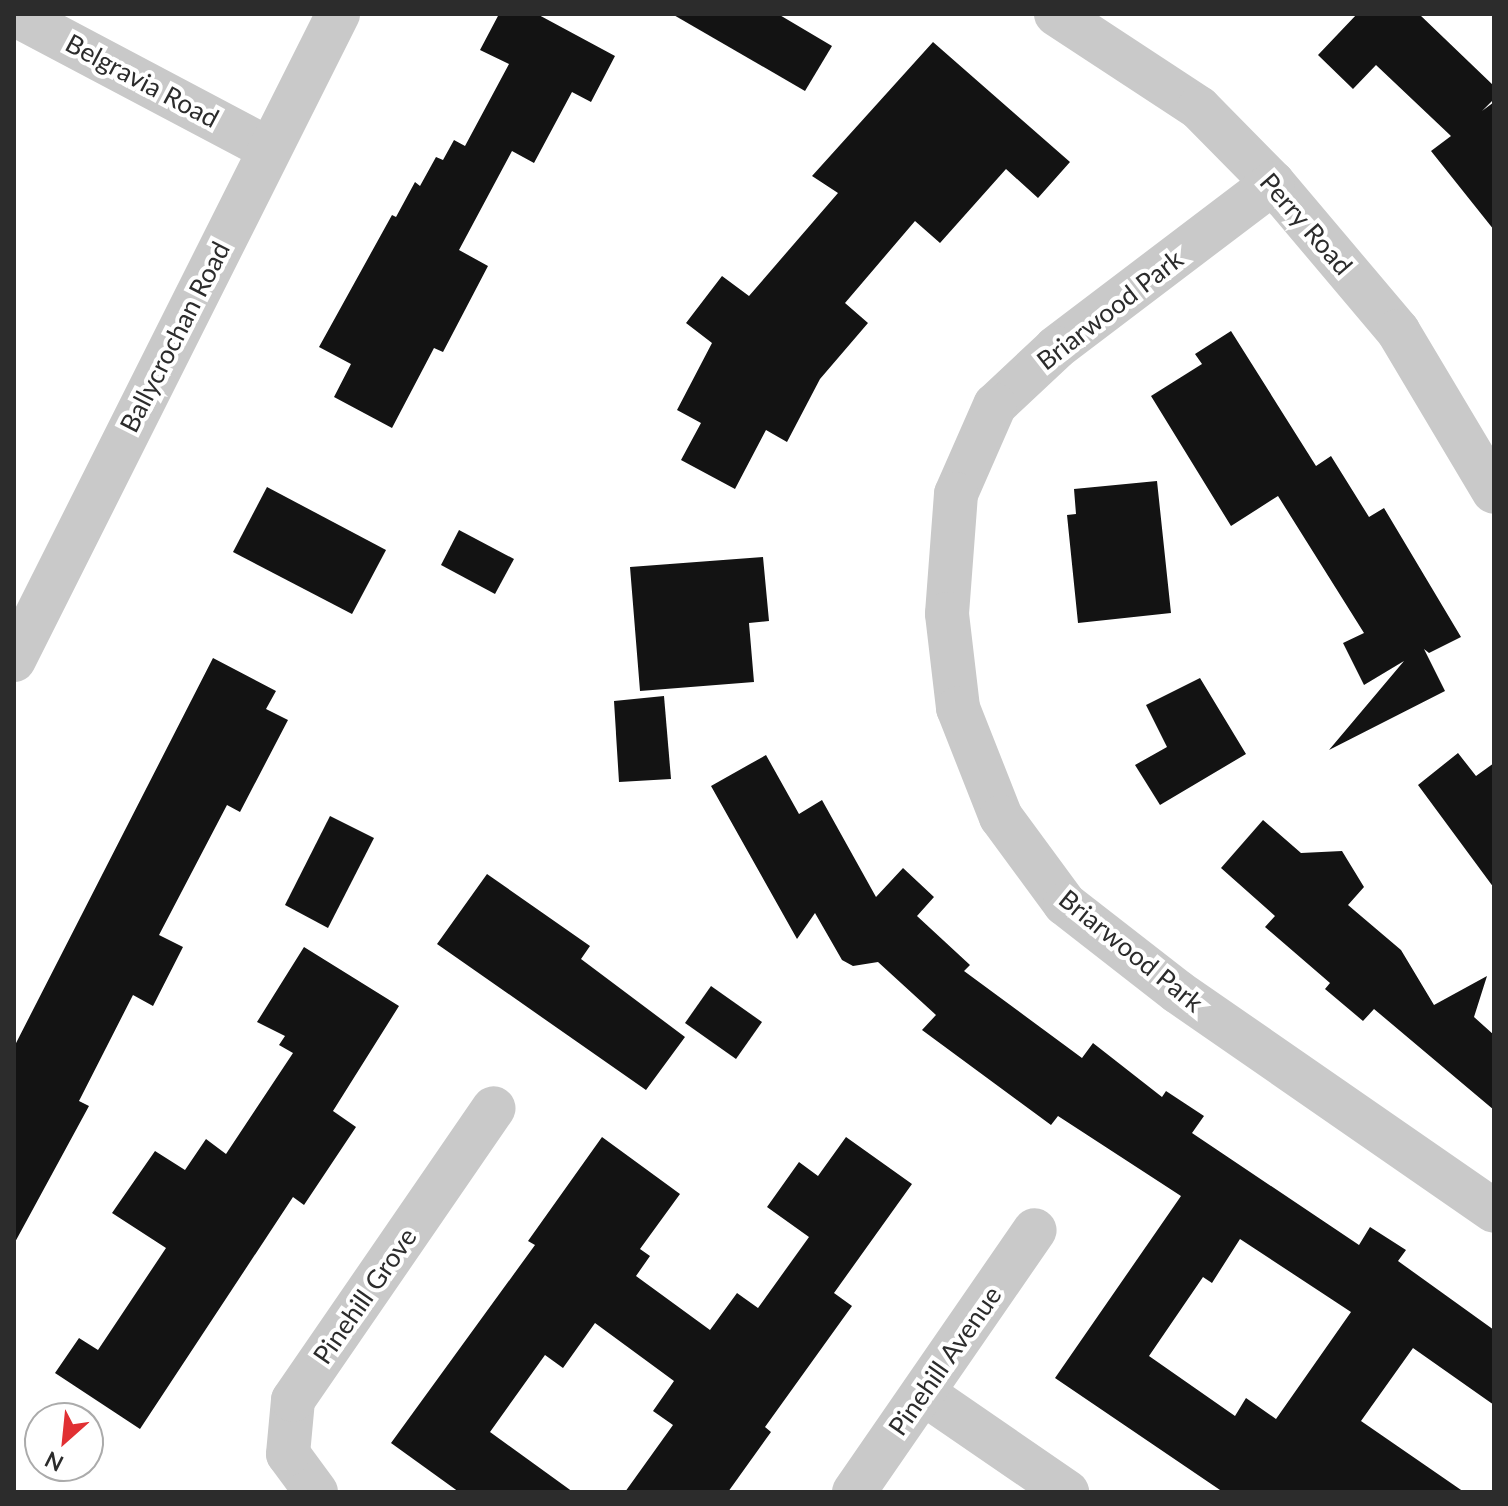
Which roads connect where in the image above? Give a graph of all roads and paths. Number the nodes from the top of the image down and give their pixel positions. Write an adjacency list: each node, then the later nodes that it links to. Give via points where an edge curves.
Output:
1 (14, 14): 4 (street, Belgravia Road)
2 (338, 14): 4 (street, Ballycrochan Road)
3 (1056, 14): 5 (street, Perry Road, via 1199,108)
4 (269, 149): 7 (street, Ballycrochan Road)
5 (1273, 183): 6 (street, Perry Road, via 1398,331); 9 (street, Briarwood Park, via 1056,348 995,405 956,494 947,614 958,708 1001,817 1065,904 1178,992)
6 (1494, 492)
7 (14, 660)
8 (494, 1108): 12 (street, Pinehill Grove, via 293,1400 288,1454)
9 (1494, 1211)
10 (1035, 1230): 11 (street, Pinehill Avenue)
11 (923, 1393): 13 (street, Pinehill Avenue); 14 (street)
12 (316, 1492)
13 (854, 1492)
14 (1067, 1492)

